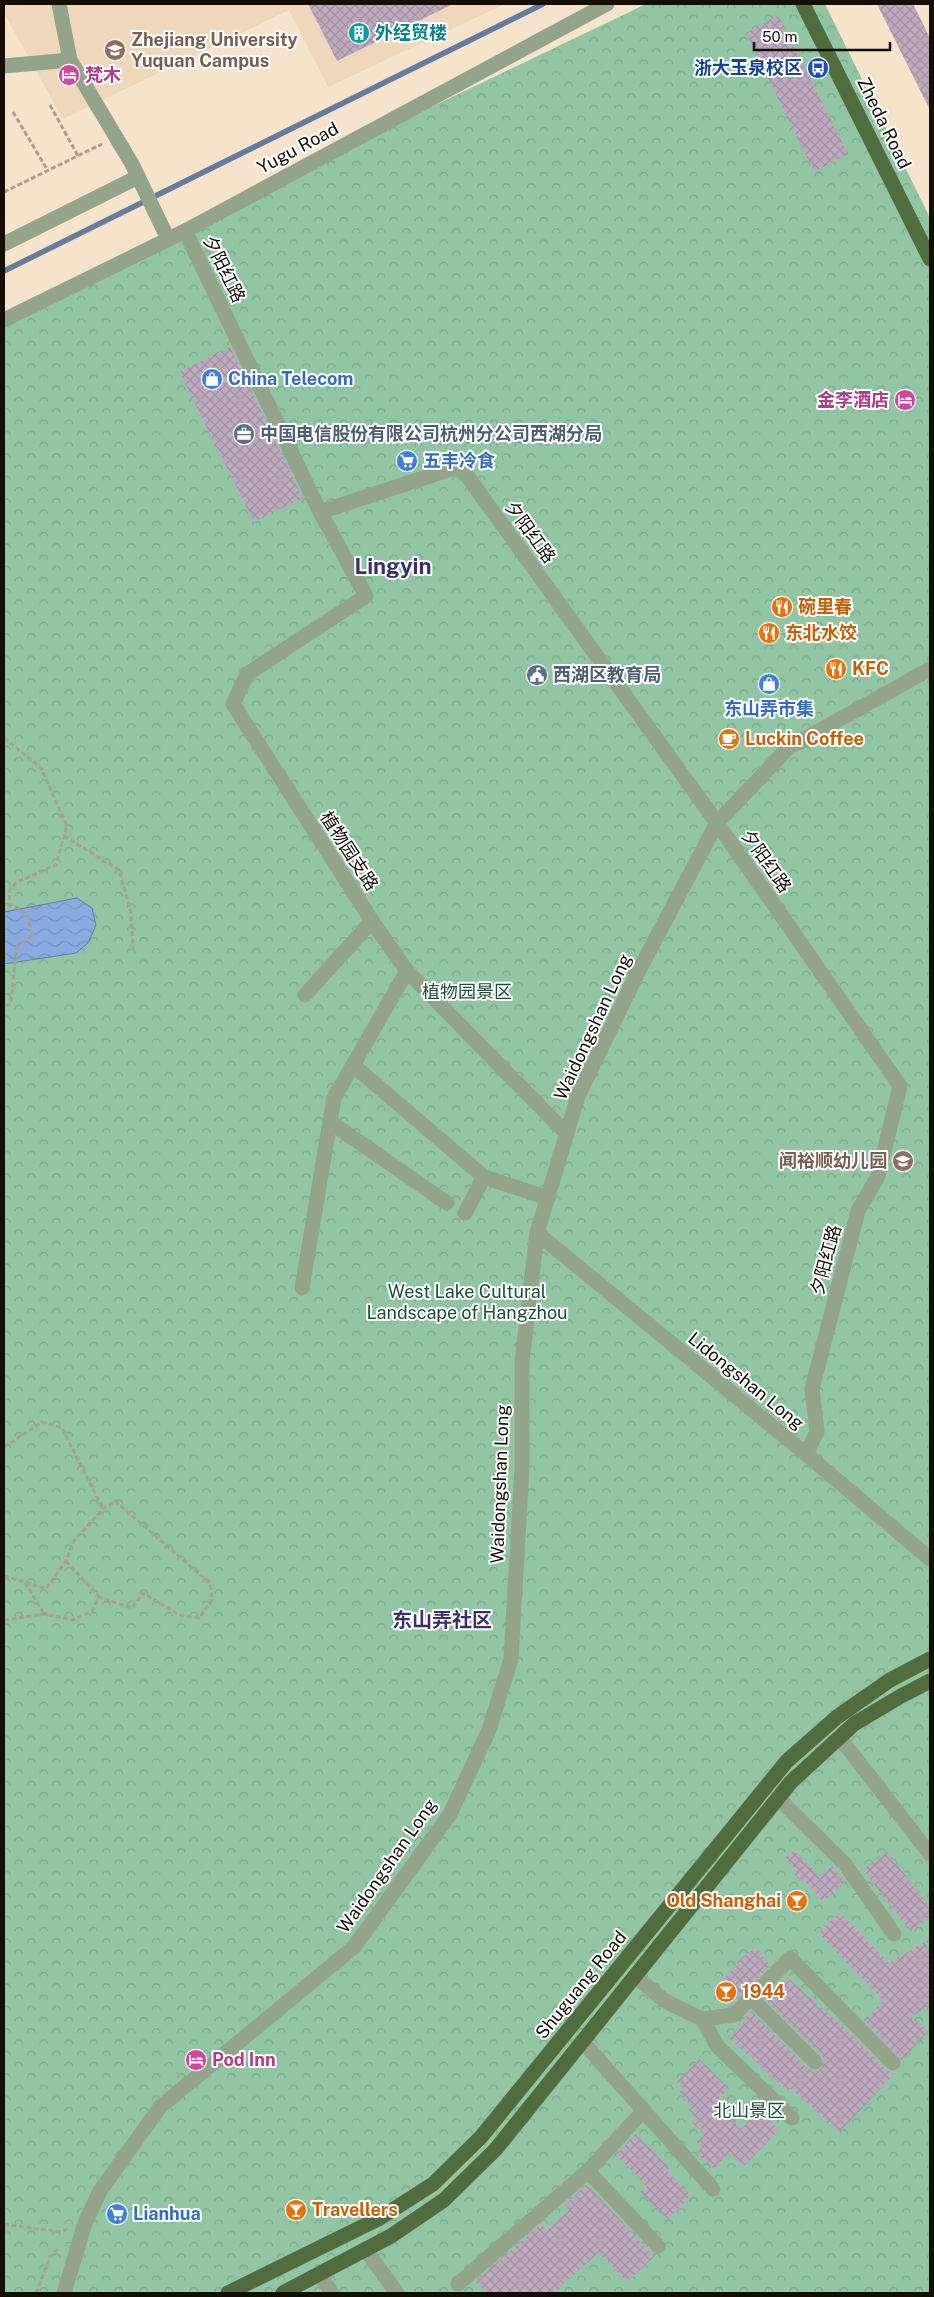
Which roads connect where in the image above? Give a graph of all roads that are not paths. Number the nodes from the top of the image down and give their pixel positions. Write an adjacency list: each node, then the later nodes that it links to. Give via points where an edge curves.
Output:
1 (59, 4): 4 (street)
2 (607, 4): 7 (street, Yugu Road)
3 (804, 4): 10 (main road, Zheda Road)
4 (70, 60): 5 (street); 6 (street)
5 (4, 66)
6 (135, 171): 8 (street); 9 (street)
7 (185, 231): 8 (street, Yugu Road); 12 (street, 夕阳红路)
8 (168, 239): 11 (street, Yugu Road)
9 (4, 244)
10 (930, 259)
11 (4, 320)
12 (320, 512): 13 (street, 夕阳红路); 15 (street, 夕阳红路, via 460,466)
13 (366, 596): 16 (street, 植物园支路, via 247,674 233,704)
14 (930, 669): 15 (street, Waidongshan Long, via 788,748)
15 (717, 823): 21 (street, Waidongshan Long, via 637,974 578,1096); 28 (street, 夕阳红路, via 900,1086 878,1176 858,1211 812,1389 817,1432)
16 (372, 921): 17 (street, 植物园支路); 18 (street)
17 (407, 971): 19 (street); 21 (street, 植物园支路)
18 (305, 995)
19 (353, 1065): 20 (street, via 334,1098); 22 (street)
20 (330, 1122): 24 (street); 27 (street)
21 (567, 1134): 23 (street, Waidongshan Long)
22 (484, 1177): 23 (street); 25 (street)
23 (548, 1198): 26 (street, Waidongshan Long)
24 (447, 1203)
25 (465, 1213)
26 (537, 1234): 28 (street, Lidongshan Long); 50 (street, Waidongshan Long, via 522,1362 522,1467 511,1659 489,1730 450,1814 354,1947 160,2107 100,2191 84,2223)
27 (302, 1288)
28 (806, 1454): 29 (street, Lidongshan Long)
29 (930, 1559)
30 (930, 1659): 51 (main road, Shuguang Road, via 890,1680 837,1717 787,1761 480,2137 432,2184 380,2218)
31 (928, 1686): 32 (main road, Shuguang Road, via 901,1696 854,1724)
32 (840, 1738): 33 (main road, Shuguang Road); 34 (street)
33 (778, 1798): 35 (street, via 845,1864); 36 (main road, Shuguang Road)
34 (930, 1854)
35 (894, 1934)
36 (635, 1976): 38 (street, via 665,2001); 39 (main road, Shuguang Road)
37 (751, 1998): 38 (street, via 734,2015); 40 (street); 41 (street, via 790,1958)
38 (702, 2019): 43 (street, via 718,2047)
39 (582, 2041): 42 (street); 47 (main road, Shuguang Road, via 496,2149 451,2193 391,2236)
40 (815, 2062)
41 (893, 2063)
42 (644, 2110): 44 (street); 45 (street)
43 (792, 2118)
44 (588, 2171): 46 (street); 49 (street)
45 (713, 2189)
46 (658, 2246)
47 (365, 2249): 48 (main road, Shuguang Road); 54 (street)
48 (319, 2274): 52 (main road, Shuguang Road); 53 (street)
49 (458, 2284)
50 (64, 2293)
51 (228, 2293)
52 (283, 2293)
53 (332, 2293)
54 (397, 2293)

